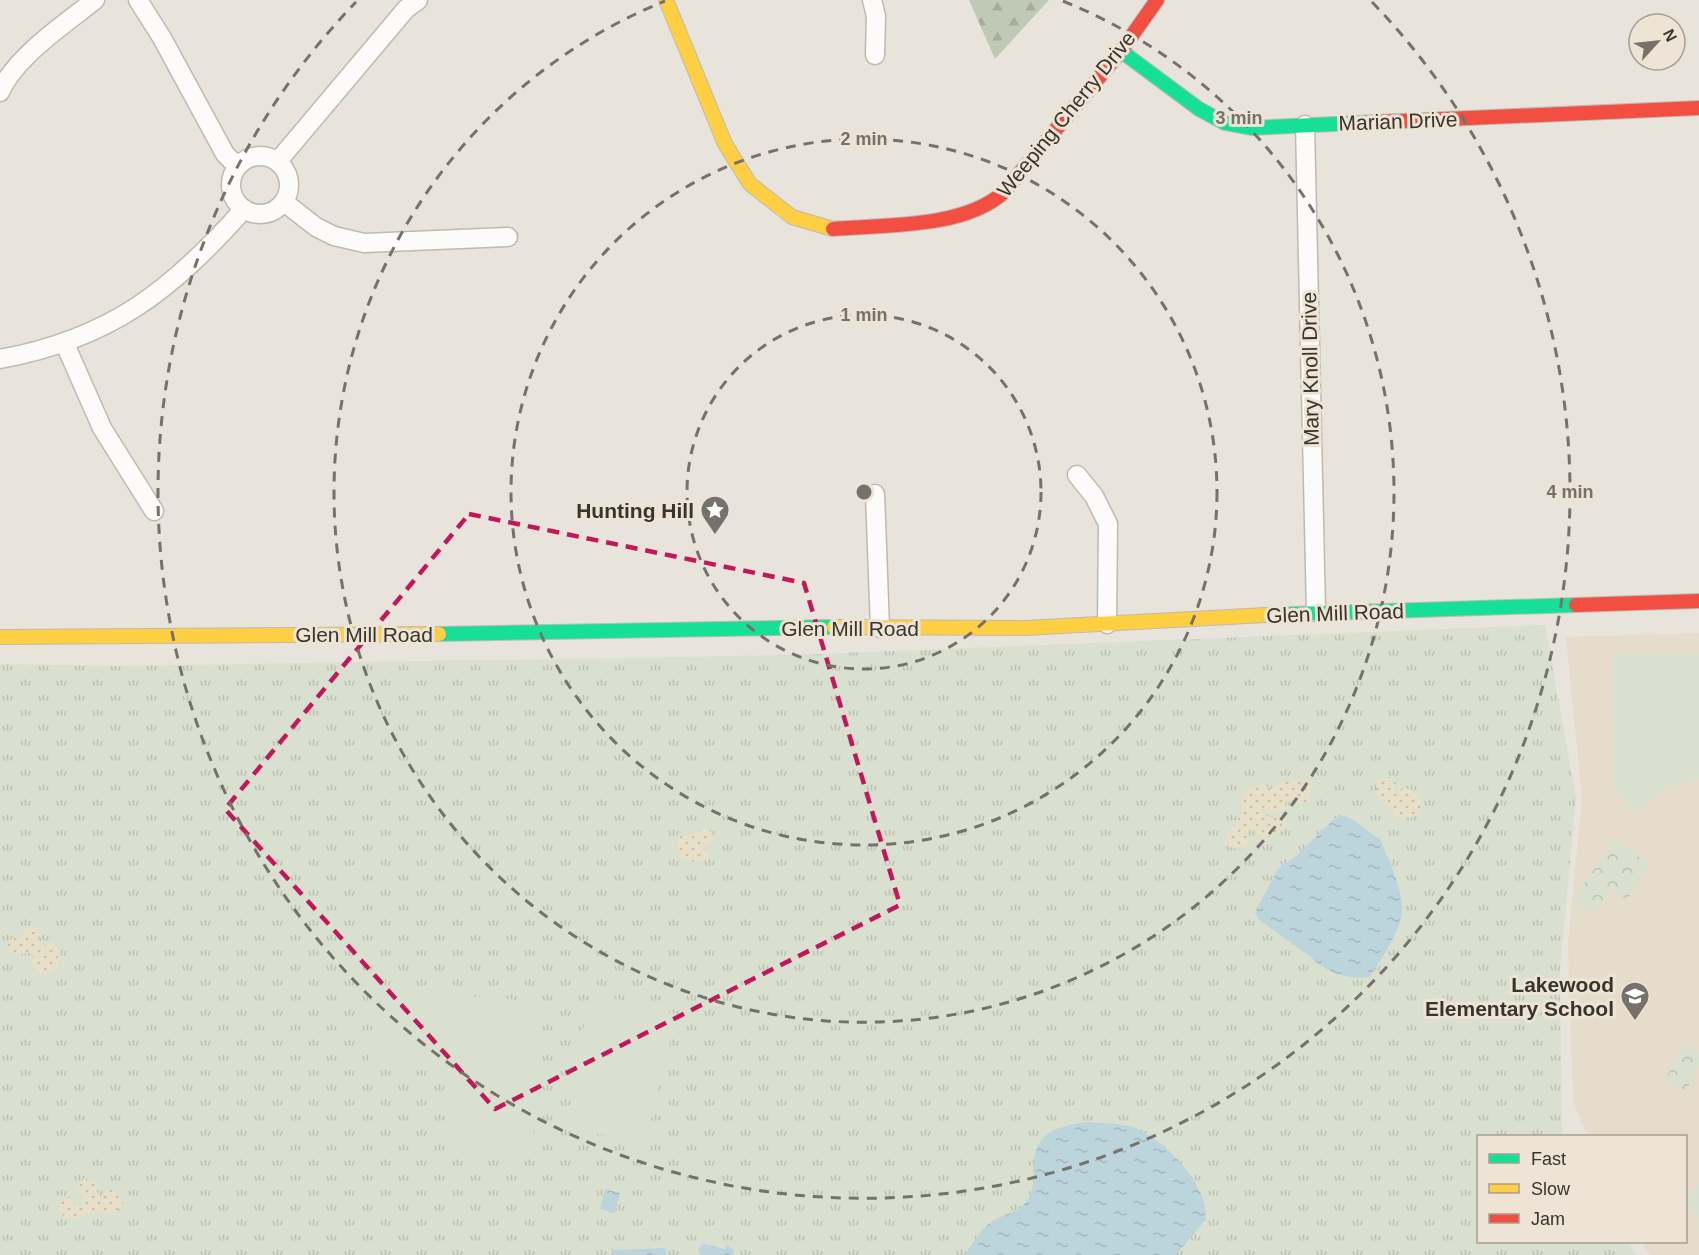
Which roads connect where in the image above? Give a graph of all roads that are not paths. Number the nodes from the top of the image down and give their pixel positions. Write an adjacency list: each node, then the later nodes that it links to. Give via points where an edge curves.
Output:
1 (95, 0): 9 (street, via 39,44 11,73)
2 (138, 0): 13 (street, via 225,154)
3 (418, 0): 12 (street, via 406,9)
4 (666, 0): 7 (main road, Weeping Cherry Drive, via 725,144 750,184 792,217 832,229 945,220 992,203)
5 (872, 0): 8 (street, via 876,16)
6 (1157, 0): 7 (main road, Weeping Cherry Drive)
7 (1121, 51): 11 (main road, Marian Drive, via 1199,109 1225,123 1251,128)
8 (875, 55)
9 (0, 92)
10 (1699, 108): 11 (main road, Marian Drive)
11 (1305, 125): 23 (street, Mary Knoll Drive)
12 (278, 162): 13 (street, via 261,155); 14 (street, via 289,185)
13 (237, 166): 15 (street, via 232,175 232,194)
14 (284, 202): 15 (street, via 270,212); 16 (street, via 316,227 364,243)
15 (244, 209): 17 (street, via 167,286 124,315)
16 (508, 237)
17 (65, 344): 18 (street); 21 (street, via 102,428)
18 (0, 359)
19 (1077, 475): 24 (street, via 1094,496 1108,524)
20 (875, 494): 25 (street)
21 (154, 511)
22 (1699, 601): 23 (main road, Glen Mill Road)
23 (1316, 612): 24 (main road, Glen Mill Road)
24 (1107, 624): 25 (main road, Glen Mill Road)
25 (880, 628): 26 (main road, Glen Mill Road)
26 (0, 638)

